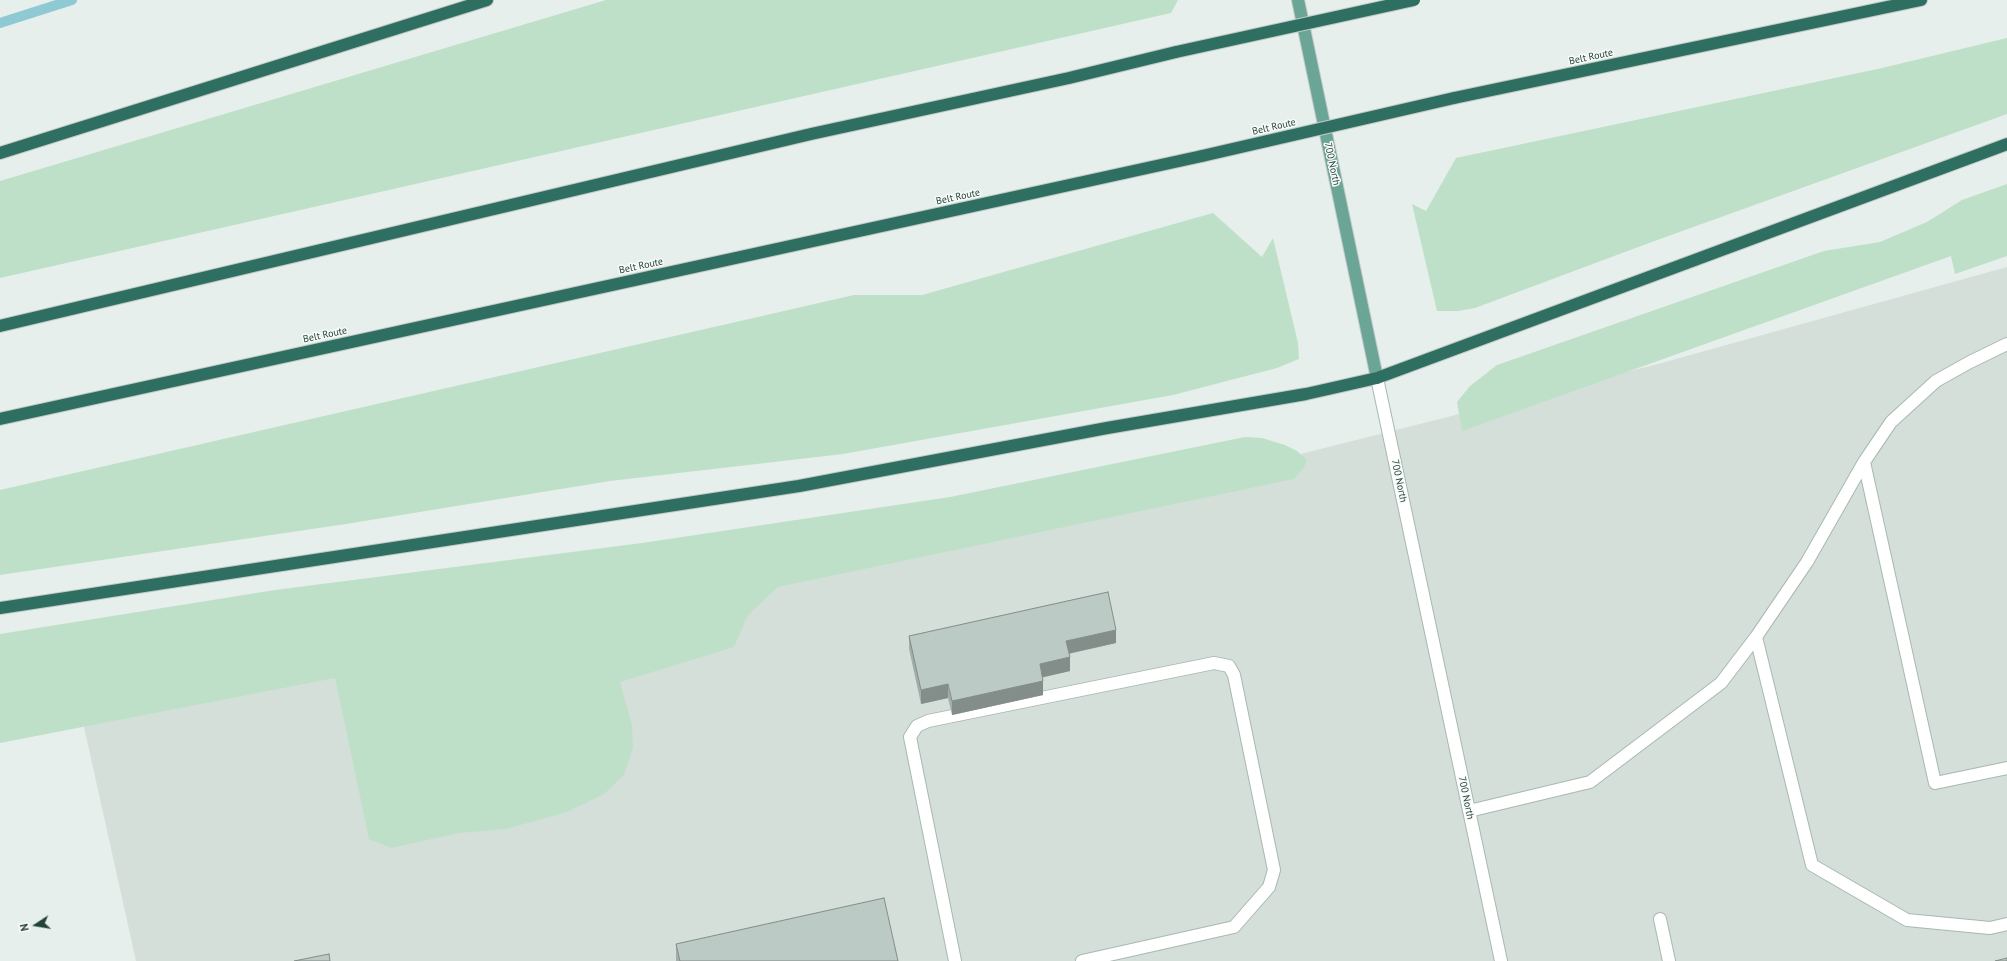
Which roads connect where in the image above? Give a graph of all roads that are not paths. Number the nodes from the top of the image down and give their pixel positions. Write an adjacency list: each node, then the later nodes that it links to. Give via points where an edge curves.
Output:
1 (487, 0): 6 (highway)
2 (1298, 0): 9 (main road, 700 North)
3 (1414, 0): 7 (highway, bridge, via 811,134)
4 (1921, 0): 10 (highway, Belt Route, bridge, via 1454,98 1202,156)
5 (2007, 144): 9 (highway)
6 (0, 153)
7 (0, 326)
8 (2007, 344): 11 (street, via 1936,381 1891,422)
9 (1377, 378): 12 (highway, via 1306,394 799,486); 15 (street, 700 North)
10 (0, 419)
11 (1864, 462): 13 (street, via 1807,562); 14 (street, via 1935,784)
12 (0, 608)
13 (1756, 637): 15 (street, via 1721,682 1590,782); 17 (street, via 1812,865 1908,920 1990,928)
14 (2007, 768)
15 (1469, 811): 20 (street, 700 North)
16 (1660, 919): 21 (street)
17 (2007, 924)
18 (955, 961): 19 (street, via 910,737 916,726 928,721 1214,663 1229,666 1239,696 1274,870 1269,887 1234,927)
19 (1082, 961)
20 (1501, 961)
21 (1669, 961)

